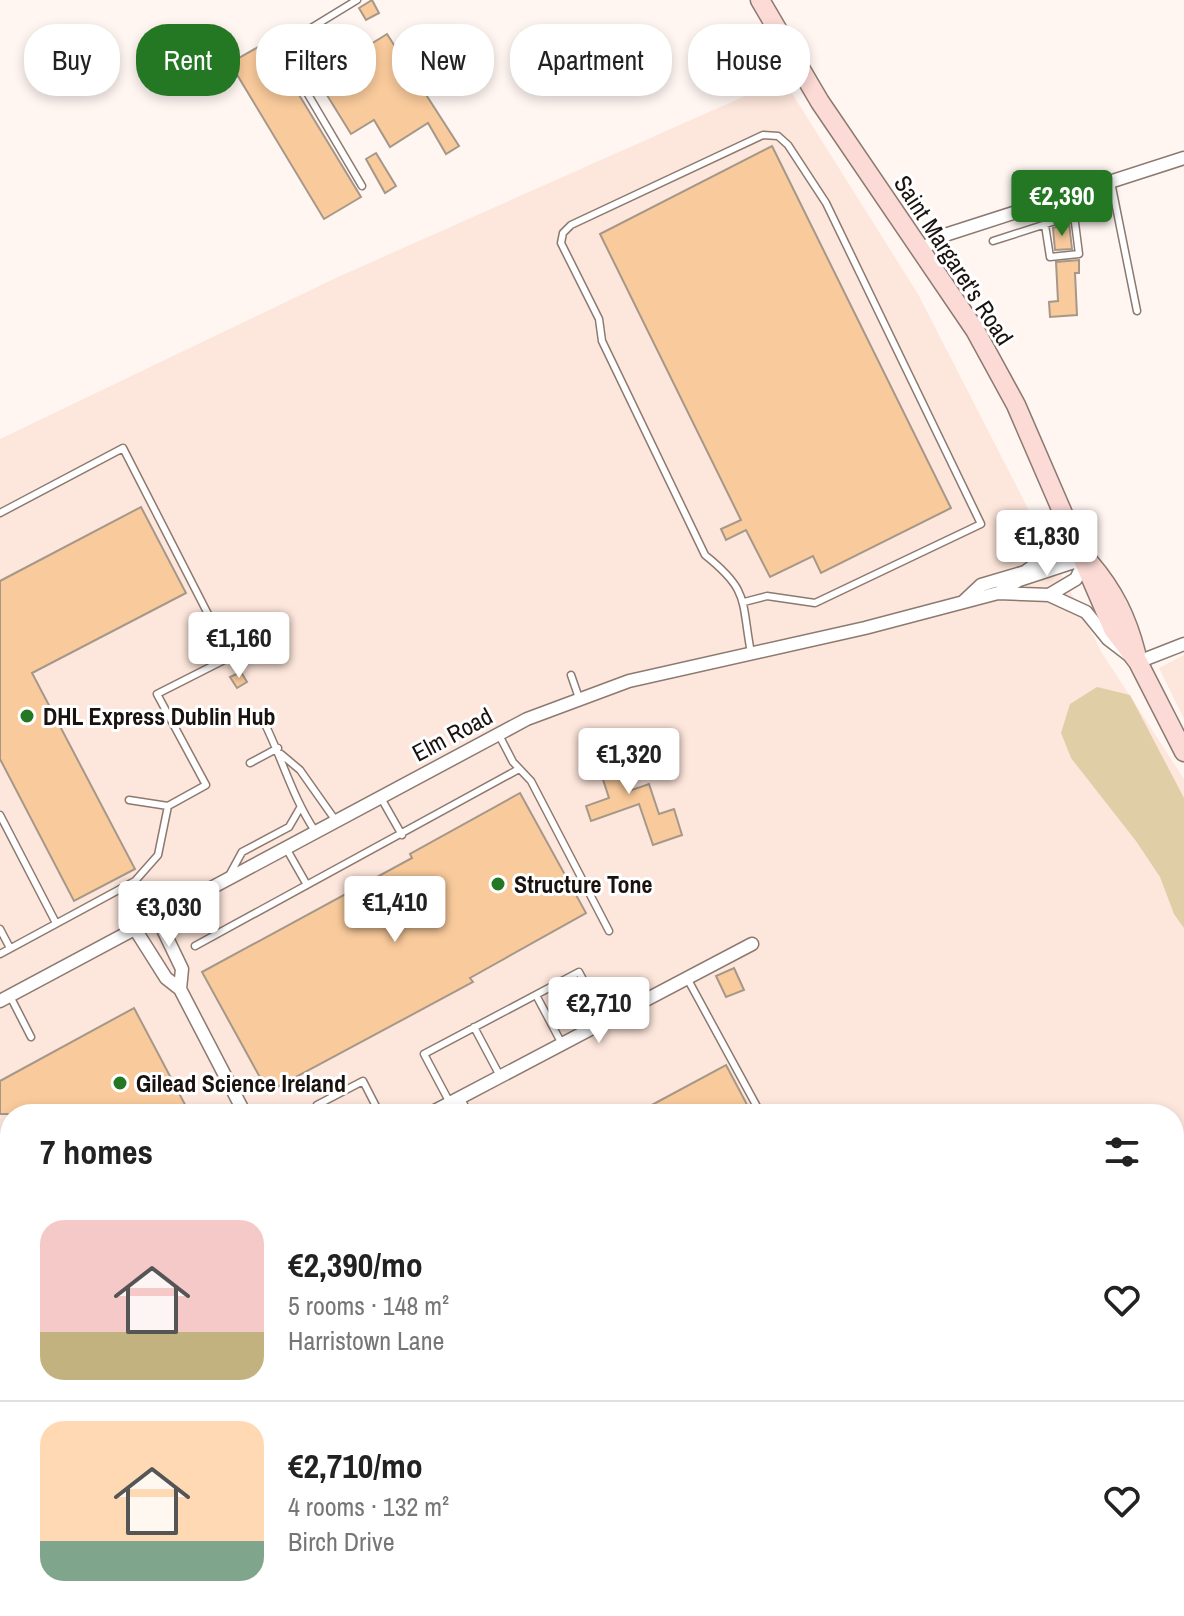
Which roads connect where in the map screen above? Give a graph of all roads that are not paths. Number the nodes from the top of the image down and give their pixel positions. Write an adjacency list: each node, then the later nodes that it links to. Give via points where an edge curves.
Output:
1 (357, 0): 5 (lane, via 280,47)
2 (760, 0): 8 (main road, Saint Margaret's Road, via 820,102)
3 (1184, 158): 4 (street)
4 (1111, 182): 8 (street, via 948,234); 9 (lane)
5 (362, 186)
6 (1045, 225): 6 (lane, via 1074,215 1079,254 1050,257); 7 (lane)
7 (993, 241)
8 (921, 249): 10 (main road, Saint Margaret's Road, via 1016,405)
9 (1137, 311)
10 (1059, 504): 12 (main road, Saint Margaret's Road); 16 (street, Elm Road, via 1056,541 1046,556 1025,572 981,585)
11 (0, 513): 30 (lane, via 123,448 230,657 157,694 206,785)
12 (1086, 558): 13 (street, Elm Road, via 1019,580); 14 (street, via 1076,579); 19 (main road, Saint Margaret's Road, via 1110,586)
13 (998, 593): 14 (street, Elm Road); 16 (street, Elm Road)
14 (1049, 595): 19 (street, Elm Road, via 1086,612 1108,639)
15 (744, 602): 15 (lane, via 733,577 705,555 561,243 571,225 763,135 778,136 788,145 826,203 981,524 815,603 767,596); 18 (lane)
16 (962, 603): 18 (street, Elm Road)
17 (1184, 644): 19 (street)
18 (751, 653): 21 (street, Elm Road)
19 (1138, 662): 25 (main road, Saint Margaret's Road)
20 (571, 675): 21 (lane)
21 (579, 698): 23 (street, Elm Road)
22 (261, 716): 24 (lane)
23 (499, 735): 27 (lane); 28 (street, Elm Road)
24 (280, 751): 26 (lane); 31 (lane); 33 (lane)
25 (1184, 752)
26 (250, 763)
27 (519, 769): 35 (lane); 43 (lane, via 531,781)
28 (381, 798): 33 (street, Elm Road); 35 (lane)
29 (129, 800): 30 (lane)
30 (168, 806): 40 (lane, via 158,855 135,881)
31 (300, 808): 34 (lane); 37 (lane, via 289,827 242,852)
32 (0, 815): 40 (lane)
33 (336, 821): 34 (street, Elm Road)
34 (316, 832): 36 (street, Elm Road)
35 (402, 835): 38 (lane)
36 (286, 848): 37 (street, Elm Road); 38 (lane)
37 (228, 879): 39 (street, Elm Road)
38 (307, 885): 45 (lane)
39 (157, 917): 42 (street, Elm Road); 49 (street, via 182,969)
40 (56, 923): 46 (lane)
41 (0, 929): 46 (lane)
42 (135, 929): 49 (street, via 166,978); 51 (street, Elm Road)
43 (609, 931)
44 (752, 944): 48 (street)
45 (195, 946)
46 (10, 948): 47 (lane)
47 (0, 954)
48 (687, 978): 52 (street); 63 (lane)
49 (180, 989): 58 (street)
50 (536, 995): 52 (lane, via 579,972); 53 (lane); 55 (lane)
51 (5, 999): 54 (lane)
52 (605, 1021): 55 (street)
53 (474, 1027): 56 (lane); 57 (lane, via 424,1054)
54 (31, 1037)
55 (562, 1044): 56 (street)
56 (500, 1076): 57 (street)
57 (455, 1100): 61 (street); 62 (lane)
58 (240, 1104)
59 (319, 1104): 60 (lane, via 363,1081)
60 (375, 1104)
61 (448, 1104)
62 (459, 1104)
63 (756, 1104)

